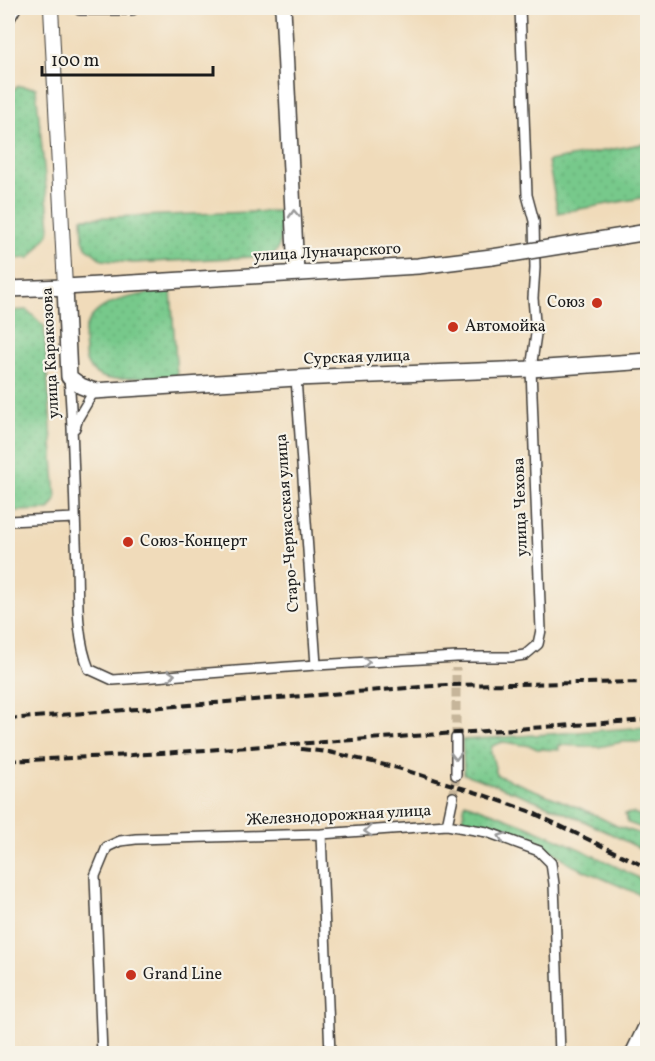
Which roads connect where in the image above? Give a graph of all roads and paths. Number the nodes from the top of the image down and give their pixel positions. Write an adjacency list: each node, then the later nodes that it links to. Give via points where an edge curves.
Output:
1 (16, 8): 7 (street)
2 (51, 8): 10 (main road, улица Каракозова)
3 (80, 8): 4 (main road)
4 (132, 8)
5 (283, 8): 9 (main road, one-way to 5)
6 (520, 8): 13 (street, улица Чехова, via 527,195 534,221 536,334)
7 (8, 22)
8 (648, 232): 9 (main road, улица Луначарского, bridge, via 418,266)
9 (296, 272): 10 (main road, улица Луначарского)
10 (65, 287): 11 (main road, улица Луначарского); 14 (main road, улица Каракозова)
11 (8, 289)
12 (643, 365): 13 (main road, Сурская улица)
13 (531, 369): 15 (main road, Сурская улица); 20 (street, улица Чехова, via 541,630 538,644 525,655)
14 (69, 377): 16 (main road); 17 (street, улица Каракозова)
15 (296, 378): 16 (main road, Сурская улица); 21 (street, Старо-Черкасская улица)
16 (94, 391): 17 (street)
17 (73, 433): 18 (street, улица Каракозова)
18 (75, 518): 19 (street); 21 (street, улица Каракозова, one-way to 21, via 79,613 89,669 113,680)
19 (8, 521)
20 (457, 657): 21 (street, one-way to 20); 22 (street)
21 (316, 665)
22 (456, 668)
23 (456, 738): 24 (street, one-way to 24)
24 (456, 774)
25 (453, 797): 26 (street)
26 (447, 825): 27 (street, Железнодорожная улица, one-way to 27); 31 (street, Железнодорожная улица, one-way to 26, via 550,863 539,851 487,832)
27 (321, 834): 29 (street, Железнодорожная улица, via 120,841 107,847 95,876); 30 (street)
28 (648, 1023): 32 (main road)
29 (102, 1053)
30 (330, 1053)
31 (560, 1053)
32 (633, 1053)

